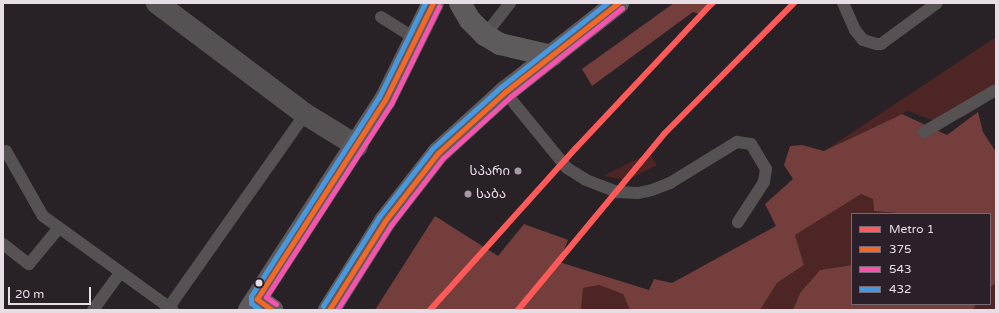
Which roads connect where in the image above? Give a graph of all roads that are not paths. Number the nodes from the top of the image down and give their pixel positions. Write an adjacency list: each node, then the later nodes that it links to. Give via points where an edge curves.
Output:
1 (157, 3): 14 (street)
2 (433, 3): 10 (main road)
3 (460, 3): 9 (main road, via 470,20)
4 (510, 3): 9 (lane)
5 (618, 3): 11 (main road)
6 (843, 3): 7 (lane, via 855,30 863,40 881,44)
7 (937, 3)
8 (381, 17): 10 (lane)
9 (485, 35): 11 (main road, via 500,44)
10 (416, 39): 16 (main road)
11 (552, 56): 13 (main road)
12 (996, 90): 15 (lane)
13 (505, 92): 18 (lane, via 567,168 586,180 618,192 638,193 652,190 674,180 736,142 750,144 766,169 764,182); 25 (main road, via 438,153 385,221)
14 (305, 114): 16 (street); 23 (lane)
15 (924, 132)
16 (357, 146): 22 (main road)
17 (6, 151): 19 (lane, via 42,216)
18 (738, 222)
19 (58, 229): 20 (lane, via 29,264); 21 (lane)
20 (3, 244)
21 (120, 273): 23 (lane); 24 (lane)
22 (259, 306)
23 (171, 308)
24 (92, 310)
25 (329, 310)

